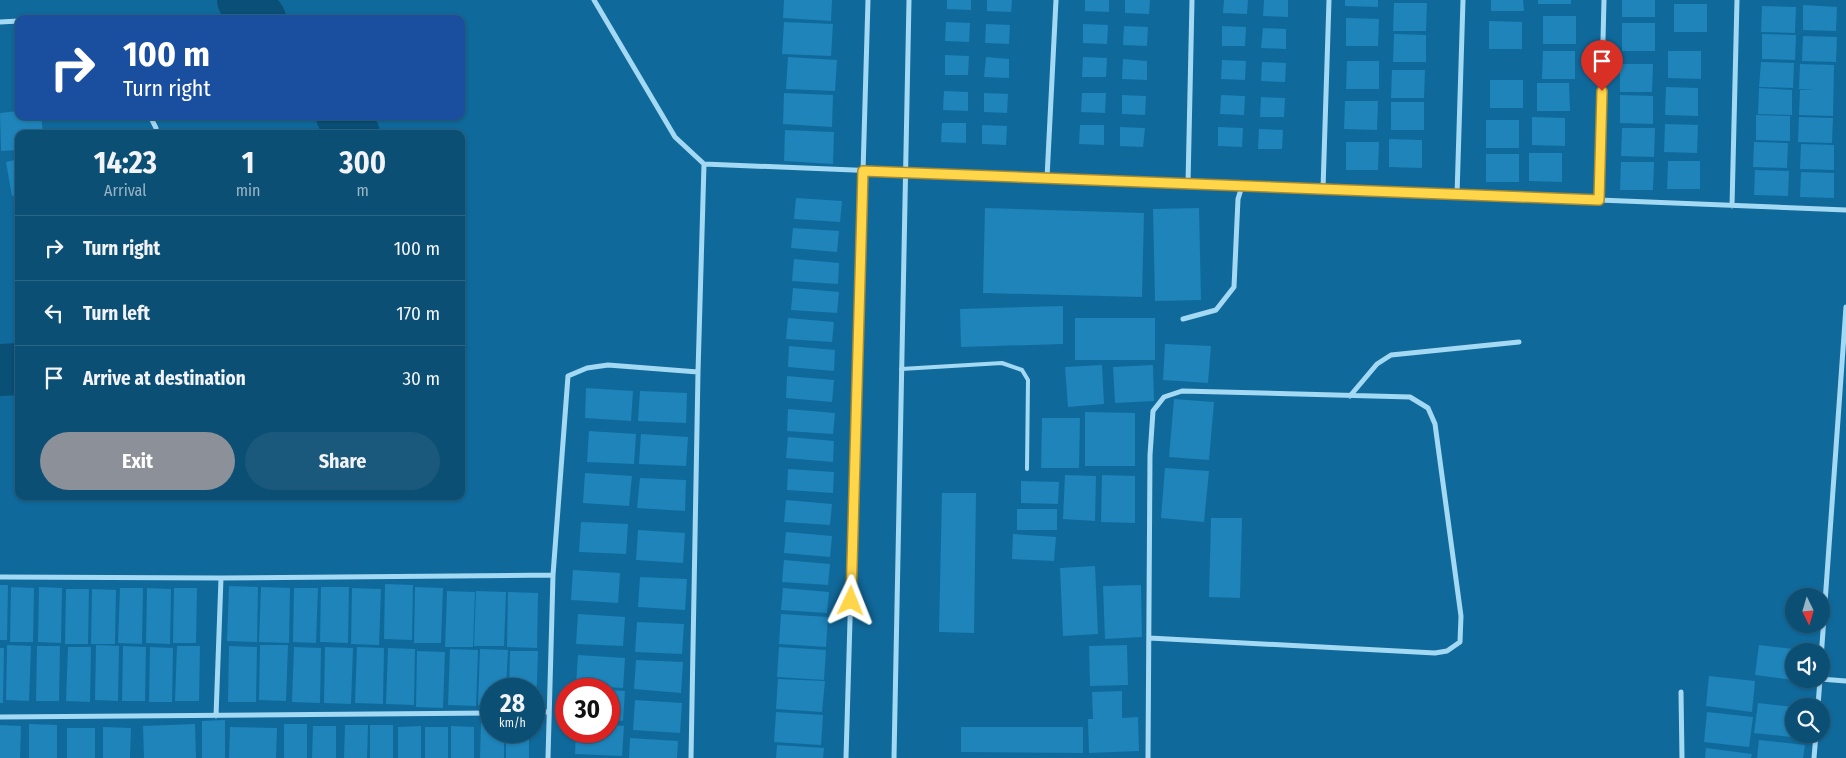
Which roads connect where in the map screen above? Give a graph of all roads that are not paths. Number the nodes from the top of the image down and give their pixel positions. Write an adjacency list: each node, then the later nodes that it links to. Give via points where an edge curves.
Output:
1 (594, 0): 14 (street, via 674,137)
2 (868, 0): 15 (street)
3 (909, 0): 16 (street)
4 (1056, 0): 17 (street)
5 (1192, 0): 18 (street)
6 (1329, 0): 20 (street)
7 (1463, 0): 21 (street)
8 (1604, 0): 22 (street)
9 (1737, 0): 23 (street)
10 (15, 21): 11 (street)
11 (0, 22)
12 (152, 120): 13 (street)
13 (156, 128)
14 (704, 164): 15 (street); 29 (street)
15 (863, 171): 16 (street); 48 (street)
16 (905, 172): 17 (street); 28 (street)
17 (1048, 178): 18 (street)
18 (1188, 184): 19 (street)
19 (1242, 186): 20 (street); 26 (street, via 1238,199 1234,287 1216,310)
20 (1323, 189): 21 (street)
21 (1457, 195): 22 (street)
22 (1599, 200): 23 (street)
23 (1732, 206): 24 (street)
24 (1846, 210)
25 (1846, 307): 36 (street)
26 (1183, 318)
27 (1519, 342): 30 (street, via 1391,354 1377,364)
28 (901, 369): 31 (lane, via 1002,363 1022,370 1028,380); 49 (street)
29 (698, 372): 32 (street, via 608,365 587,368 568,376); 47 (street)
30 (1350, 396): 35 (street, via 1182,391 1164,397 1153,411 1150,455); 35 (street, via 1410,397 1428,408 1435,424 1461,616 1460,642 1447,651 1435,653)
31 (1027, 469)
32 (553, 575): 34 (street); 42 (street)
33 (0, 577): 34 (street)
34 (222, 578): 43 (street)
35 (1149, 638): 50 (street)
36 (1822, 643)
37 (1830, 680): 38 (street)
38 (1846, 681)
39 (1681, 692): 51 (street)
40 (480, 712): 43 (street)
41 (545, 712): 42 (street)
42 (549, 712): 46 (street)
43 (216, 716): 44 (street)
44 (0, 717)
45 (1815, 743): 52 (street)
46 (548, 758)
47 (691, 758)
48 (846, 758)
49 (894, 758)
50 (1148, 758)
51 (1682, 758)
52 (1814, 758)

